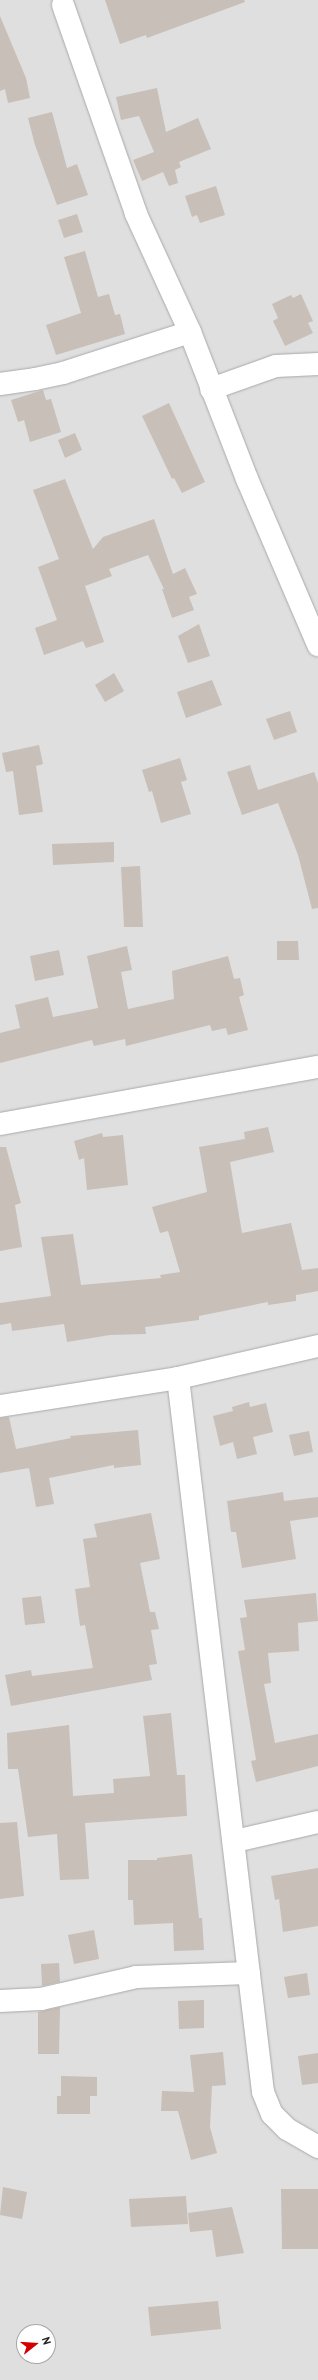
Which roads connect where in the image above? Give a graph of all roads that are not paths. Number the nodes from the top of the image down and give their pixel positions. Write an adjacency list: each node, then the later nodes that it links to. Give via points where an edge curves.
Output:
1 (62, 6): 2 (street, via 136,214)
2 (190, 332): 4 (street, via 63,373); 5 (street)
3 (318, 364): 5 (street, via 276,366)
4 (0, 384)
5 (211, 388): 6 (street)
6 (318, 645)
7 (318, 1067): 8 (street)
8 (0, 1124)
9 (318, 1346): 10 (street)
10 (178, 1378): 11 (street); 13 (street)
11 (0, 1406)
12 (318, 1822): 13 (street)
13 (234, 1841): 14 (street)
14 (249, 1974): 15 (street, via 136,1977 41,1999); 16 (street, via 263,2092 272,2114 287,2129)
15 (0, 2002)
16 (318, 2147)

